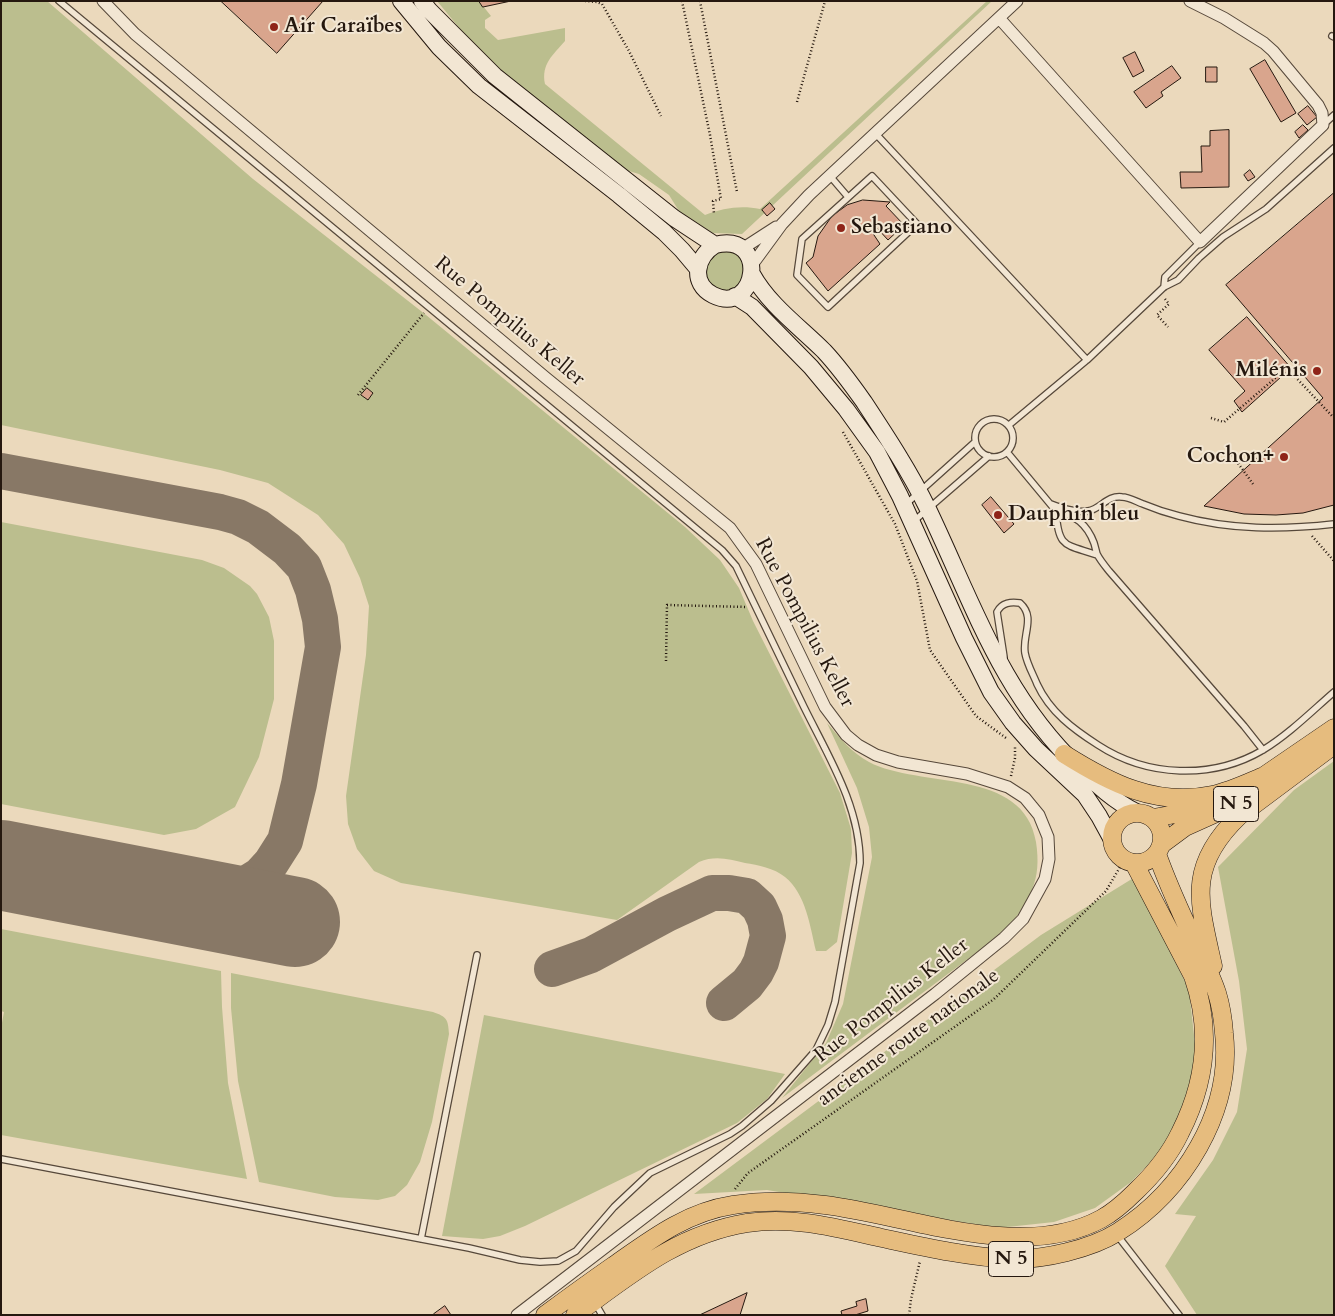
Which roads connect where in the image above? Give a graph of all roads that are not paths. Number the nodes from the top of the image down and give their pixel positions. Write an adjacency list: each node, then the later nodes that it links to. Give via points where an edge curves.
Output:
1 (59, 1): 52 (lane, via 722,550 736,566 843,787 857,830 860,863 828,1025 816,1050 762,1110 730,1134 650,1173 614,1207 576,1251 558,1261 520,1260)
2 (103, 1): 54 (street, Rue Pompilius Keller, via 143,40 730,528 756,564 825,707 858,746 876,756 966,774 1008,787 1025,798 1039,815 1048,837 1046,879 1023,919 1004,938)
3 (401, 1): 18 (main road, via 439,47 479,86 664,232)
4 (422, 1): 16 (main road, via 495,76 674,218)
5 (1017, 1): 7 (street)
6 (1190, 1): 9 (street, via 1224,18 1273,51 1318,105)
7 (998, 18): 10 (street); 15 (street)
8 (1334, 115): 9 (lane)
9 (1323, 125): 15 (street)
10 (875, 133): 12 (street); 22 (lane)
11 (1334, 148): 20 (lane, via 1266,209 1223,237 1178,280)
12 (830, 176): 13 (lane); 14 (street)
13 (848, 197): 13 (lane, via 802,239 797,274 828,308 917,224 872,176)
14 (782, 224): 17 (street); 19 (street)
15 (1200, 242): 20 (lane, via 1165,277)
16 (715, 245): 17 (main road, via 729,244); 18 (main road, via 703,255)
17 (742, 249): 19 (main road)
18 (698, 269): 21 (main road, via 702,284 712,295)
19 (752, 269): 21 (main road, via 747,288); 27 (main road, via 765,293 826,353 860,397)
20 (1161, 290): 22 (lane)
21 (735, 296): 29 (main road, via 752,307 846,409 877,452)
22 (1087, 360): 23 (lane)
23 (1009, 425): 24 (lane, via 996,418 982,422 977,428); 25 (lane, via 1014,439)
24 (975, 442): 26 (lane, via 983,454); 27 (lane)
25 (1007, 452): 26 (lane); 28 (lane)
26 (989, 456): 30 (lane)
27 (919, 492): 29 (lane); 30 (main road)
28 (1051, 504): 31 (lane); 33 (lane, via 1088,511 1110,498 1122,496 1206,523 1248,528 1304,528)
29 (905, 505): 32 (main road)
30 (928, 509): 32 (lane); 35 (main road, via 982,631)
31 (1056, 511): 34 (lane, via 1077,518 1083,524); 34 (lane, via 1060,538 1073,548)
32 (913, 522): 45 (main road, via 991,692 1012,723 1085,795)
33 (1334, 524)
34 (1097, 555): 39 (lane)
35 (1008, 679): 39 (lane, via 998,612 999,607 1013,602 1020,603 1027,612 1025,653 1040,690 1076,731 1115,757 1148,767 1198,771 1226,766); 40 (main road, via 1041,728)
36 (1334, 692): 39 (lane)
37 (1334, 728): 42 (main road, N 5)
38 (1334, 745): 41 (main road, N 5)
39 (1263, 750)
40 (1064, 754): 42 (main road, via 1115,783 1170,798 1214,795); 43 (main road, via 1110,796)
41 (1309, 762): 46 (main road, N 5, via 1253,796 1185,826); 49 (main road, via 1226,829 1213,845 1204,866 1200,909 1217,983)
42 (1266, 775): 44 (main road, N 5, via 1226,799 1187,812)
43 (1136, 812): 44 (main road); 45 (main road, via 1118,820)
44 (1153, 818): 46 (main road, via 1162,834)
45 (1111, 838): 47 (main road, via 1116,852)
46 (1159, 849): 47 (main road, via 1147,861); 49 (main road, N 5, via 1172,895)
47 (1129, 861): 55 (main road, N 5, via 1192,976 1199,995 1205,1039 1197,1095 1186,1122 1165,1159 1121,1206 1100,1220 1079,1228 1022,1237 971,1234 803,1202 763,1202 720,1208 703,1212 658,1234)
48 (477, 955): 52 (lane)
49 (1216, 991): 51 (main road, N 5, via 1225,1035 1224,1068 1213,1117 1189,1164 1164,1194)
50 (1, 1159): 52 (lane)
51 (1116, 1233): 53 (main road, N 5, via 1085,1247 1027,1258 1001,1258 924,1247 794,1221 747,1223 688,1240 635,1270); 57 (lane)
52 (421, 1239)
53 (598, 1308): 56 (main road, N 5)
54 (517, 1315)
55 (545, 1315)
56 (576, 1315)
57 (1179, 1315)

